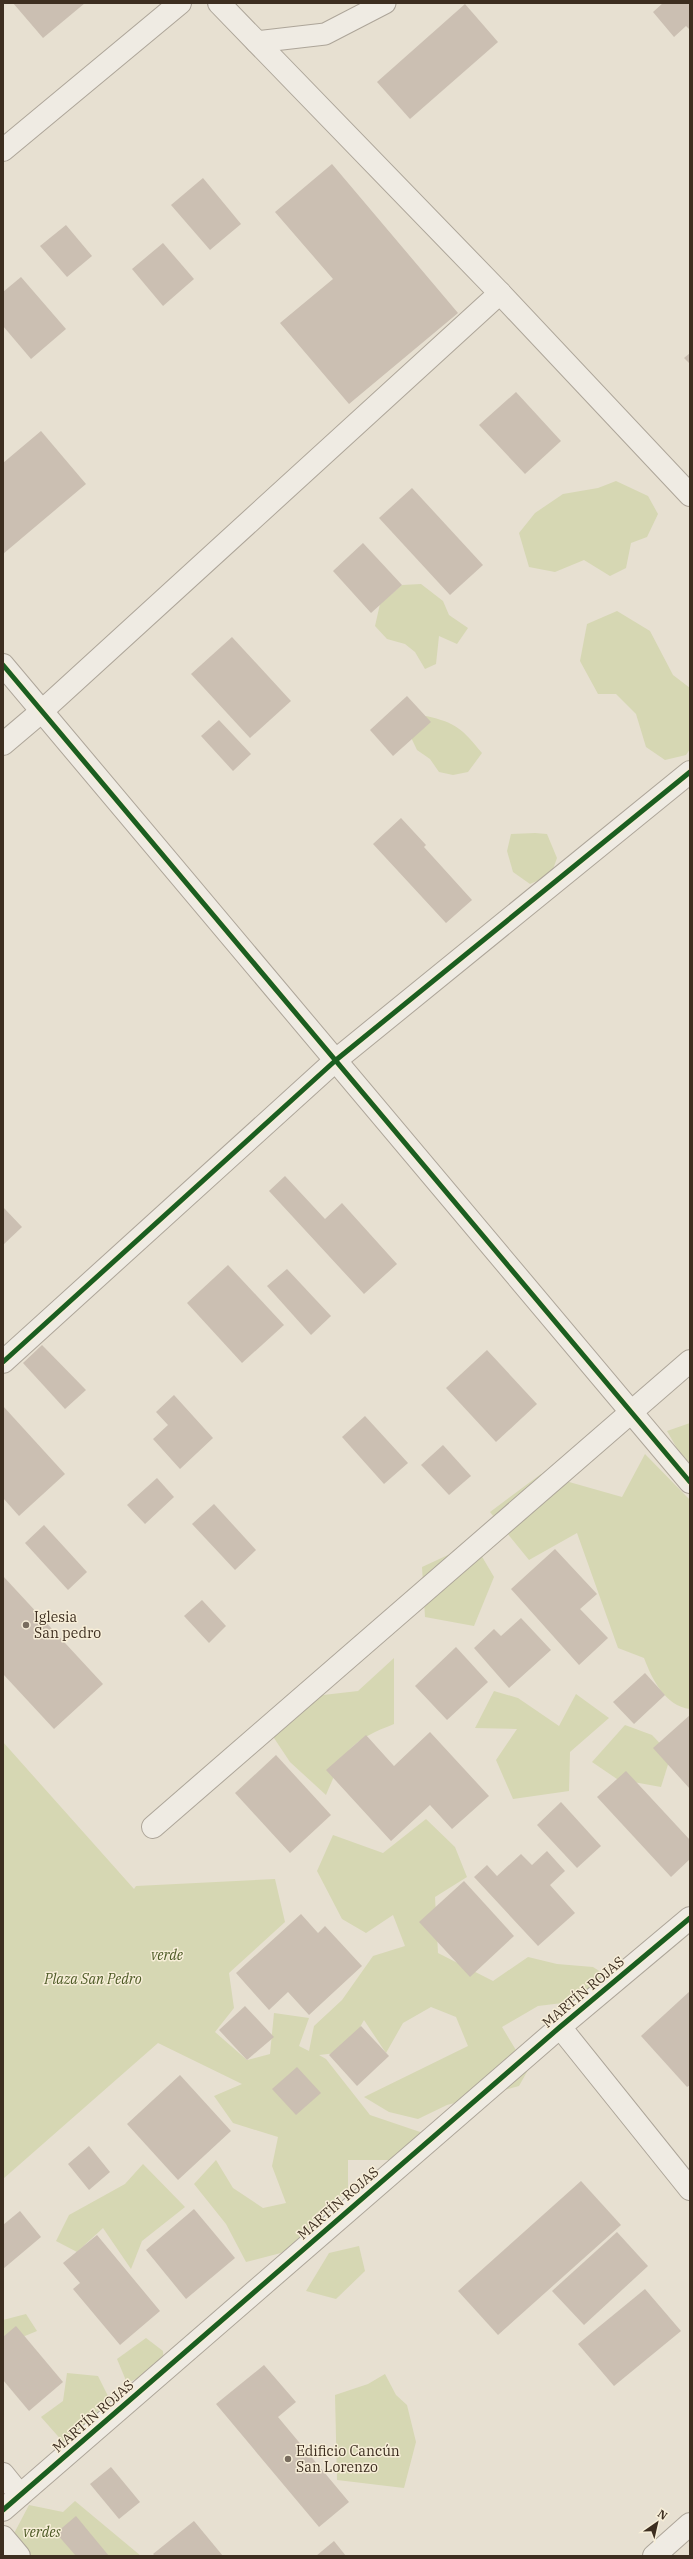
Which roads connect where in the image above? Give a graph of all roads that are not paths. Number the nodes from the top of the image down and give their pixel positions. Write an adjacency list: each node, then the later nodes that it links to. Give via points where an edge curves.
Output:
1 (180, 3): 5 (street)
2 (219, 3): 4 (street)
3 (385, 3): 4 (lane, via 324,34)
4 (256, 42): 6 (street)
5 (3, 150)
6 (500, 293): 7 (street); 9 (street)
7 (690, 496)
8 (3, 665): 9 (street)
9 (42, 711): 10 (street); 12 (street)
10 (3, 744)
11 (690, 772): 12 (street)
12 (336, 1060): 14 (street); 15 (street)
13 (690, 1361): 15 (street)
14 (3, 1362)
15 (632, 1411): 16 (street); 17 (street)
16 (690, 1482)
17 (153, 1828)
18 (690, 1918): 19 (street, MARTÍN ROJAS)
19 (560, 2027): 20 (street); 22 (street, MARTÍN ROJAS)
20 (690, 2189)
21 (3, 2474): 22 (street)
22 (20, 2494): 23 (street, MARTÍN ROJAS)
23 (3, 2510)
24 (690, 2524): 27 (street)
25 (3, 2537): 26 (street)
26 (19, 2556)
27 (654, 2556)

